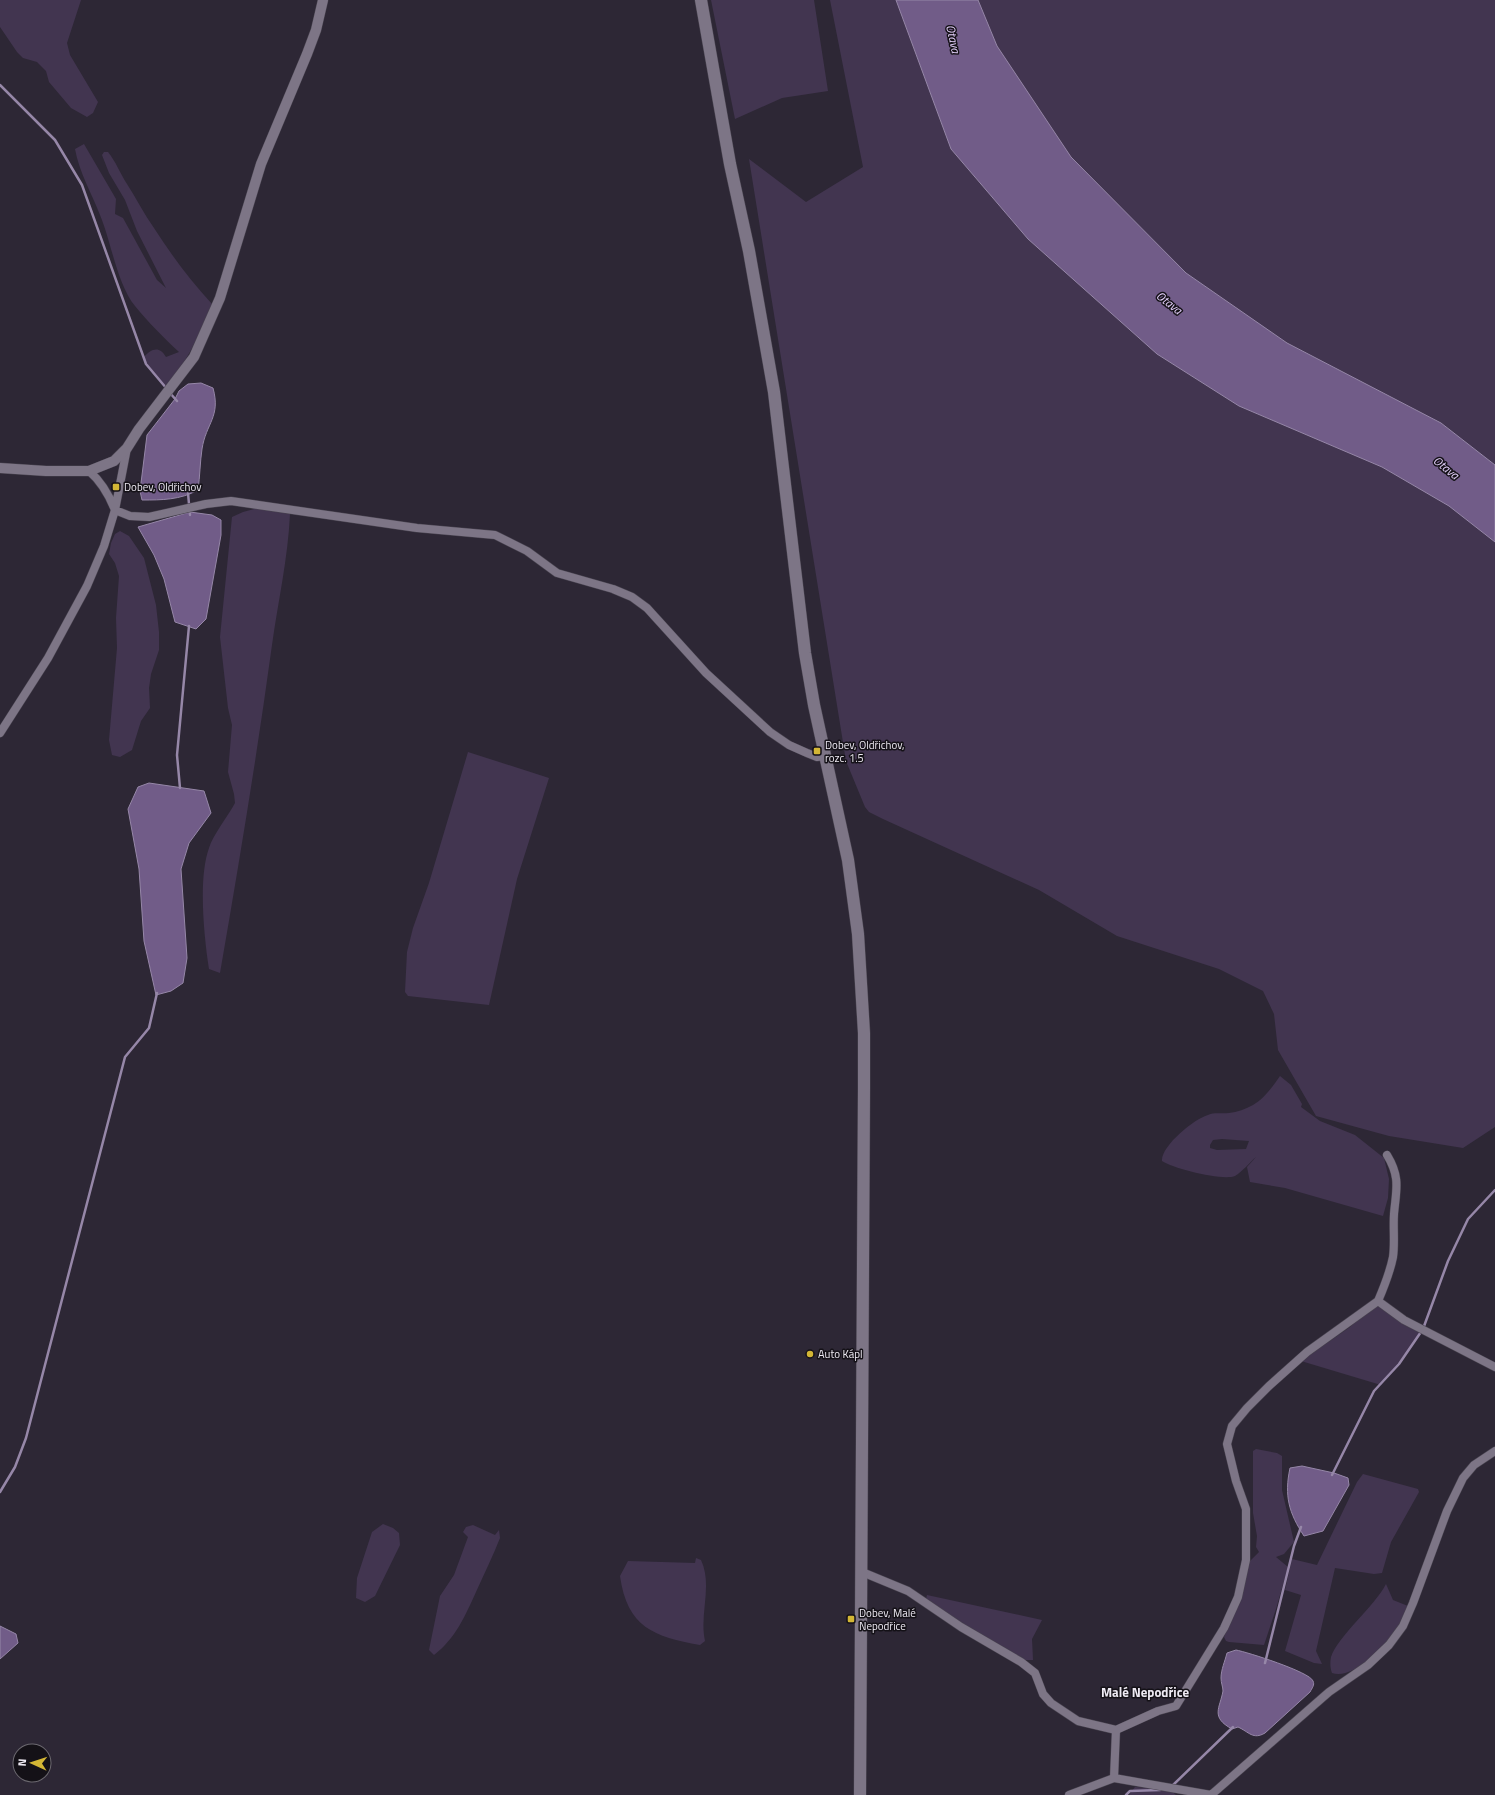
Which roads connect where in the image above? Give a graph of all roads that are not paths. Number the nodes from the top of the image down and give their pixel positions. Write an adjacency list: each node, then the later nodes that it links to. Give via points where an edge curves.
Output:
1 (323, 0): 3 (street, via 314,36 261,164 220,298 194,357 139,429)
2 (702, 0): 8 (main road, via 730,164 749,251 774,392 806,653)
3 (128, 448): 5 (street, via 114,461); 6 (street)
4 (0, 468): 5 (street)
5 (89, 470): 6 (street, via 108,494)
6 (115, 510): 7 (street, via 104,546 87,586 48,658); 8 (street, via 130,516 149,517 231,501 417,528 495,535 527,551 557,573 632,597 647,608 706,673 770,732 807,753 817,757)
7 (0, 733)
8 (825, 756): 13 (main road, via 848,860 858,934 864,1033)
9 (1387, 1155): 10 (street, via 1397,1176 1393,1257)
10 (1378, 1301): 11 (street, via 1404,1320); 14 (street, via 1296,1363 1247,1408 1232,1426 1228,1449 1246,1509 1246,1560 1238,1597 1224,1628 1176,1706 1158,1711)
11 (1495, 1367)
12 (1495, 1450): 18 (street, via 1474,1465 1459,1484 1413,1604 1403,1626 1389,1645 1368,1665 1329,1692)
13 (862, 1572): 14 (street, via 908,1591 1021,1662 1035,1673 1043,1694 1051,1703 1078,1721); 16 (main road)
14 (1116, 1730): 15 (street)
15 (1114, 1778): 17 (street); 18 (street)
16 (860, 1795)
17 (1069, 1795)
18 (1211, 1795)

